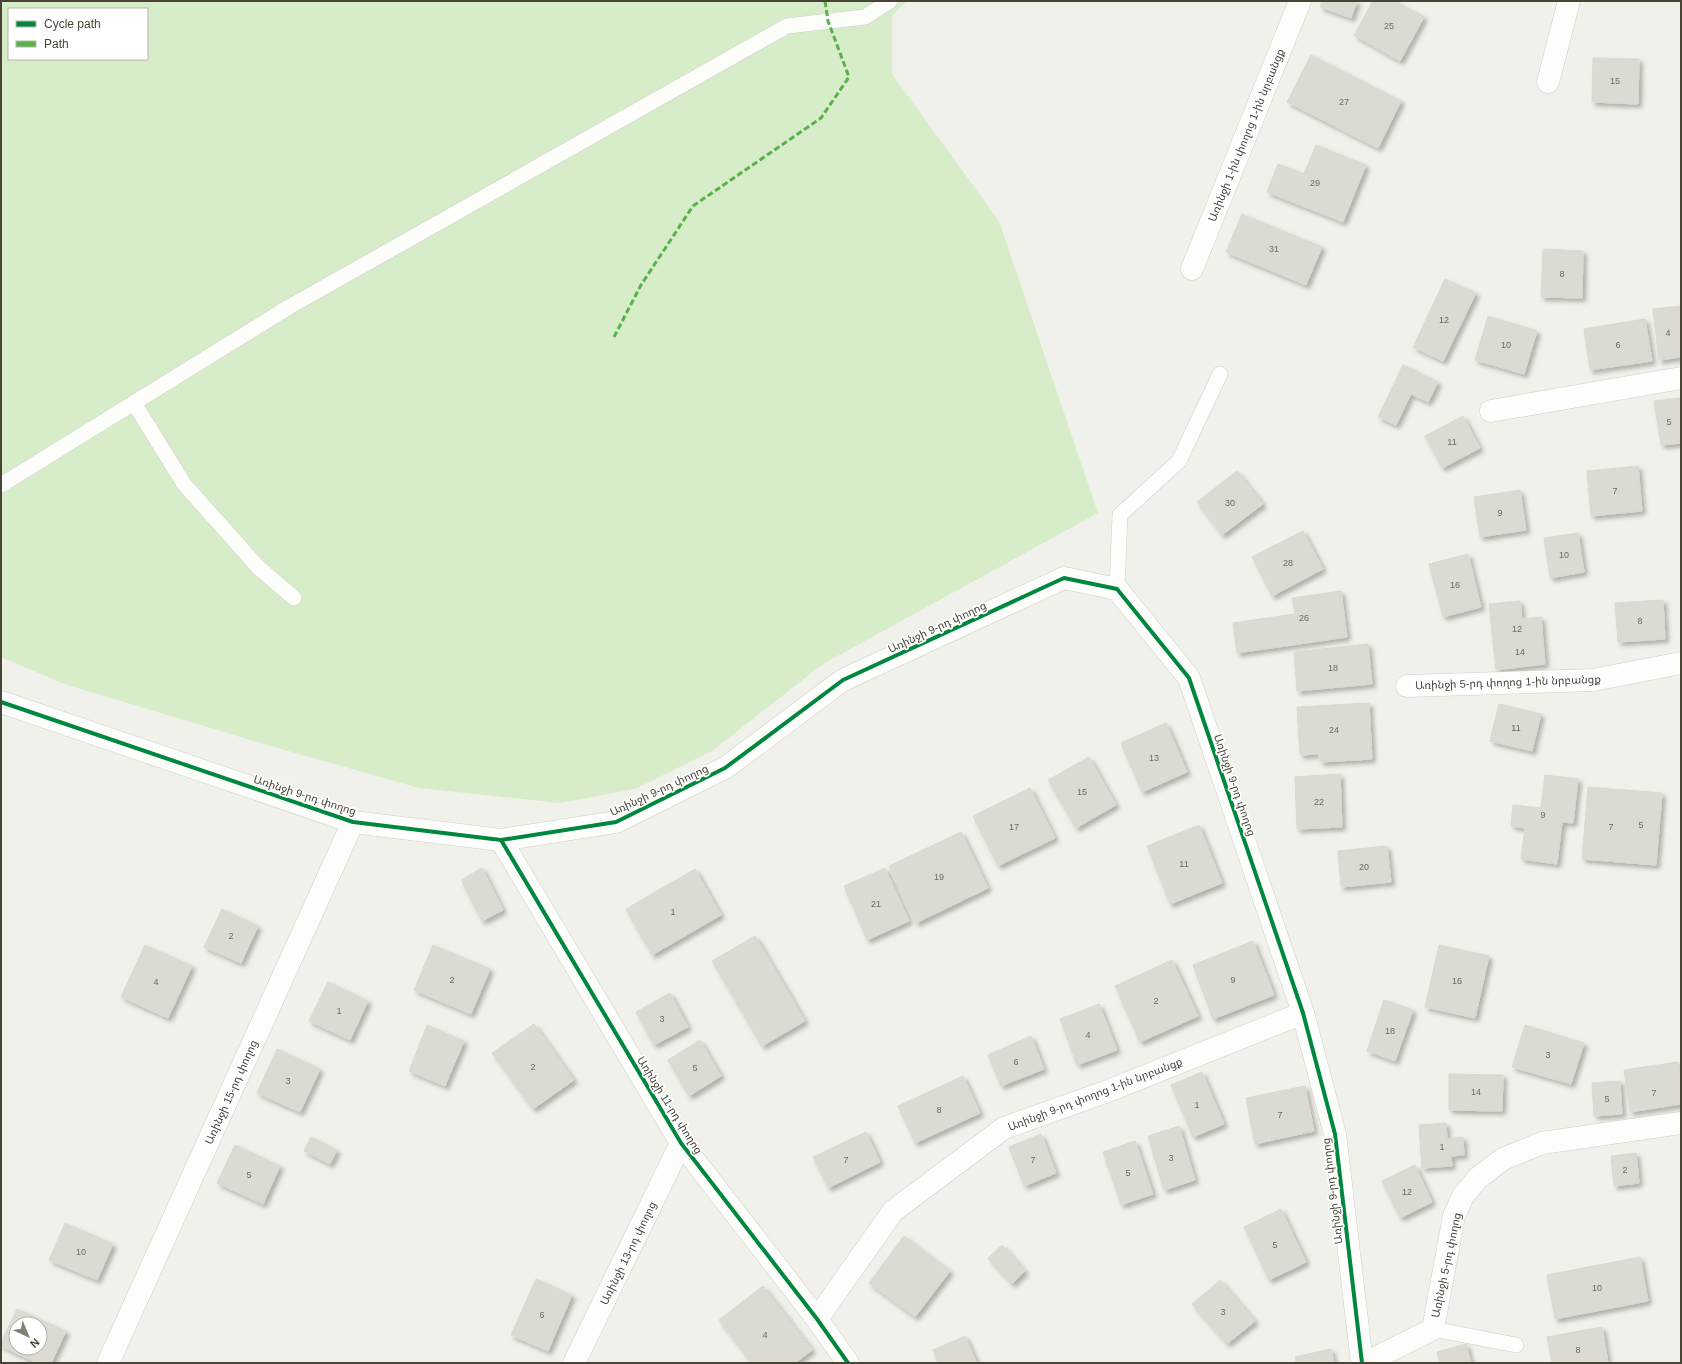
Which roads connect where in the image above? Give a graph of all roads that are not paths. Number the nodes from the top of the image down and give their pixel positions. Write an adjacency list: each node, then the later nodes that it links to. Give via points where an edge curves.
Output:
1 (890, 1): 8 (lane, via 865,17 787,26 289,306)
2 (1300, 1): 5 (street, Առինջի 1-ին փողոց 1-ին նրբանցք)
3 (1569, 1): 4 (street)
4 (1548, 82)
5 (1192, 269)
6 (1220, 374): 11 (lane, via 1179,461 1120,515)
7 (1681, 378): 9 (street)
8 (134, 402): 10 (lane); 12 (lane, via 184,484 258,567)
9 (1491, 411)
10 (1, 485)
11 (1117, 589): 17 (street, Առինջի 9-րդ փողոց, via 1064,578 843,680 725,768 616,822); 18 (street, Առինջի 9-րդ փողոց, via 1189,678)
12 (294, 598)
13 (1681, 663): 14 (street, Առինջի 5-րդ փողոց 1-ին նրբանցք, via 1593,680)
14 (1406, 686)
15 (1, 702): 16 (street, Առինջի 9-րդ փողոց)
16 (353, 822): 17 (street, Առինջի 9-րդ փողոց); 24 (street, Առինջի 15-րդ փողոց)
17 (501, 840): 20 (street, Առինջի 11-րդ փողոց)
18 (1303, 1013): 21 (street, Առինջի 9-րդ փողոց 1-ին նրբանցք, via 1108,1091 1004,1128 893,1211); 27 (street, Առինջի 9-րդ փողոց, via 1335,1134)
19 (1681, 1123): 22 (street, Առինջի 5-րդ փողոց, via 1542,1144 1503,1159 1478,1178 1463,1196 1454,1216)
20 (681, 1144): 21 (street, Առինջի 11-րդ փողոց); 25 (street, Առինջի 13-րդ փողոց)
21 (817, 1319): 26 (street, Առինջի 11-րդ փողոց)
22 (1433, 1329): 23 (lane); 28 (street, Առինջի 5-րդ փողոց)
23 (1516, 1345)
24 (108, 1363)
25 (574, 1363)
26 (848, 1363)
27 (1362, 1363)
28 (1365, 1363)

